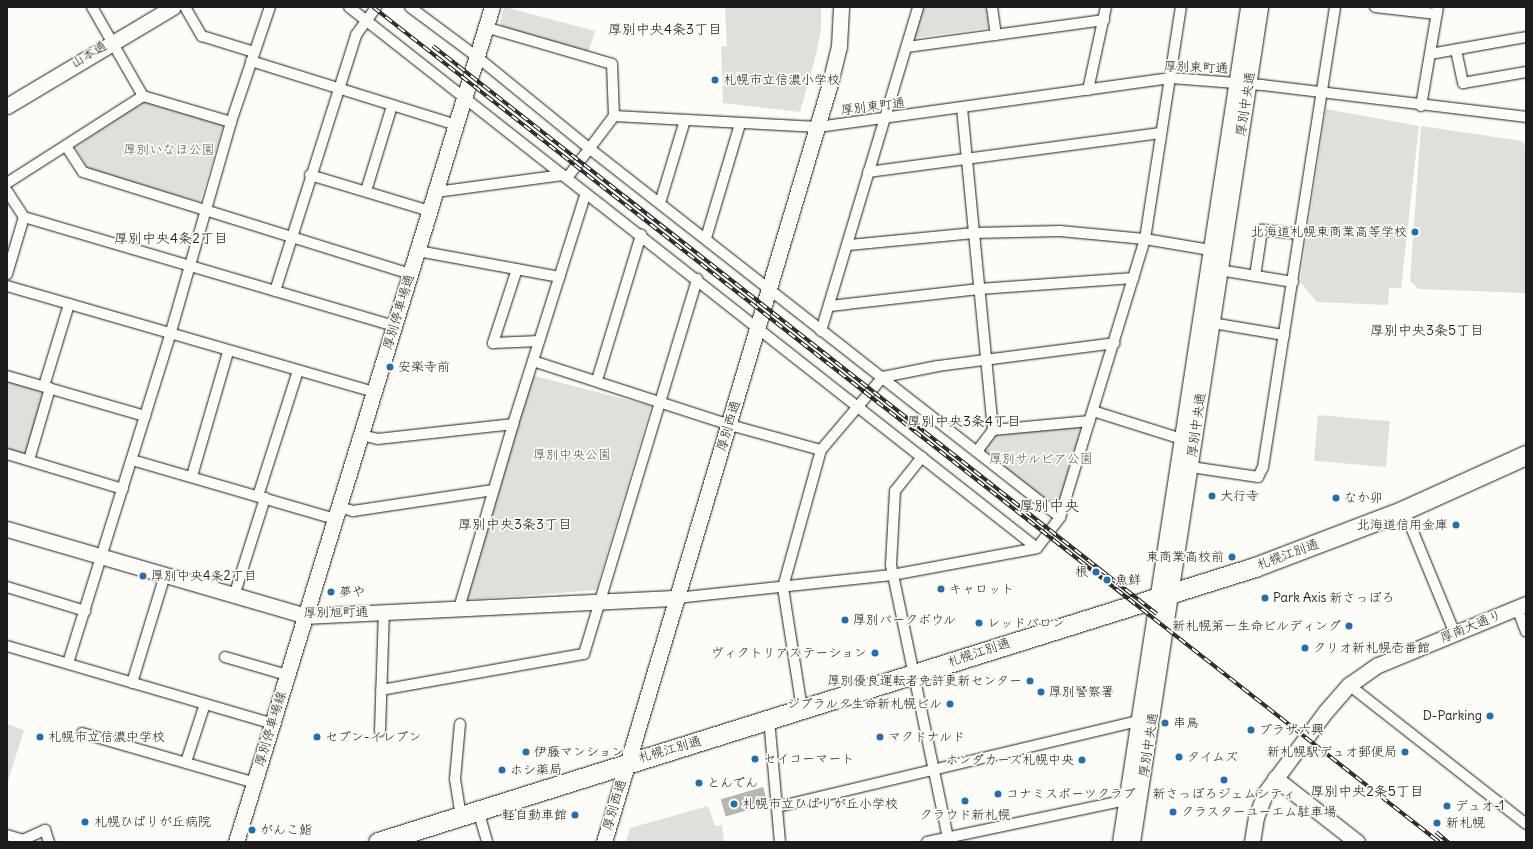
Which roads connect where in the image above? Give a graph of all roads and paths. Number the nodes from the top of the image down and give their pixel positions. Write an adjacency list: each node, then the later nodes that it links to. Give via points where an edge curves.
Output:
1 (92, 7): 24 (street)
2 (173, 7): 24 (street, 山本通)
3 (185, 7): 29 (street, via 202,36)
4 (270, 7): 29 (street)
5 (349, 7): 20 (street)
6 (376, 7): 20 (street)
7 (410, 7): 28 (street)
8 (492, 7): 21 (street, 厚別停車場通)
9 (841, 7): 49 (street, 厚別西通, via 839,46)
10 (918, 7): 25 (street)
11 (992, 7): 22 (street)
12 (1106, 7): 19 (street)
13 (1181, 7): 31 (street)
14 (1248, 7): 32 (street, 厚別中央通)
15 (1260, 7): 32 (street, 厚別中央通)
16 (1334, 7): 35 (street)
17 (1375, 7): 18 (street)
18 (1437, 10): 27 (street)
19 (1104, 20): 22 (street); 34 (street)
20 (366, 21): 33 (street, via 356,35); 37 (street)
21 (485, 27): 28 (street, 厚別停車場通); 42 (street, via 612,64)
22 (996, 35): 25 (street)
23 (1526, 37): 26 (street)
24 (111, 42): 36 (street); 38 (street, 山本通)
25 (907, 47): 44 (street)
26 (1456, 50): 27 (street); 30 (street, via 1463,83)
27 (1430, 54): 40 (street)
28 (476, 56): 37 (street, 厚別停車場通); 52 (street)
29 (253, 57): 33 (street); 46 (street)
30 (1526, 72)
31 (1170, 78): 32 (street, 厚別東町通); 34 (street, 厚別東町通); 50 (street)
32 (1243, 84): 35 (street, 厚別東町通); 73 (street, 厚別中央通); 77 (street, 厚別中央通)
33 (339, 89): 39 (street); 55 (street)
34 (1088, 90): 41 (street, 厚別東町通)
35 (1322, 94): 40 (street, 厚別東町通); 67 (street)
36 (143, 96): 46 (street); 51 (street)
37 (464, 97): 48 (street, 厚別停車場通); 56 (street)
38 (7, 106)
39 (392, 106): 48 (street); 59 (street)
40 (1421, 106): 43 (street, 厚別東町通)
41 (962, 108): 44 (street, 厚別東町通); 53 (street)
42 (614, 116): 45 (street, 厚別東町通); 52 (street)
43 (1526, 117)
44 (884, 119): 49 (street, 厚別東町通); 54 (street)
45 (685, 120): 47 (street, 厚別東町通); 62 (street)
46 (231, 122): 63 (street)
47 (740, 124): 49 (street, 厚別東町通); 70 (street)
48 (457, 125): 60 (street, 厚別停車場通)
49 (818, 127): 86 (street, 厚別西通)
50 (1160, 133): 53 (street); 71 (street)
51 (66, 146): 57 (street); 63 (street, via 83,172)
52 (590, 149): 56 (street); 62 (street)
53 (966, 160): 54 (street); 66 (street)
54 (868, 172): 72 (street)
55 (310, 175): 59 (street); 69 (street)
56 (565, 177): 60 (street); 61 (street)
57 (7, 183)
58 (7, 190): 65 (street)
59 (366, 191): 64 (street)
60 (436, 192): 64 (street, 厚別停車場通)
61 (586, 193): 68 (street); 81 (street)
62 (660, 203): 70 (street)
63 (205, 210): 69 (street); 75 (street)
64 (430, 211): 74 (street, 厚別停車場通)
65 (24, 217): 75 (street); 78 (street)
66 (974, 233): 71 (street, via 1060,231); 72 (street); 87 (street)
67 (1300, 234): 80 (street, via 1262,230); 84 (street)
68 (641, 235): 83 (street); 105 (street)
69 (291, 237): 79 (street); 88 (street)
70 (706, 238): 86 (street)
71 (1145, 239): 73 (street); 82 (street)
72 (848, 245): 90 (street)
73 (1210, 250): 117 (street, 厚別中央通)
74 (418, 251): 76 (street); 79 (street, 厚別停車場通)
75 (189, 266): 88 (street); 95 (street)
76 (516, 269): 81 (street); 97 (street, via 493,343)
77 (1219, 270): 80 (street); 91 (street, 厚別中央通)
78 (7, 274)
79 (411, 274): 92 (street, 厚別停車場通)
80 (1255, 276): 84 (street)
81 (560, 277): 97 (street)
82 (1134, 278): 87 (street); 98 (street)
83 (697, 280): 93 (street); 108 (street)
84 (1293, 282): 96 (street)
85 (7, 286): 89 (street)
86 (770, 289): 93 (street, 厚別西通); 94 (street)
87 (979, 289): 90 (street); 100 (street)
88 (275, 291): 92 (street)
89 (69, 304): 95 (street); 106 (street)
90 (830, 306): 94 (street)
91 (1212, 323): 96 (street); 125 (street, 厚別中央通)
92 (394, 326): 107 (street, 厚別停車場通)
93 (758, 328): 109 (street); 114 (street, 厚別西通)
94 (821, 331): 104 (street)
95 (170, 335): 99 (street); 111 (street)
96 (1284, 335): 125 (street, via 1263,467 1258,477)
97 (539, 341): 101 (street)
98 (1115, 343): 100 (street); 110 (street)
99 (228, 352): 102 (street); 126 (street)
100 (986, 360): 104 (street); 115 (street)
101 (533, 361): 105 (street); 113 (street)
102 (298, 371): 107 (street); 129 (street)
103 (7, 376): 106 (street)
104 (882, 377): 109 (street); 119 (street)
105 (597, 380): 108 (street)
106 (47, 387): 111 (street); 123 (street)
107 (374, 392): 116 (street, 厚別停車場通)
108 (659, 401): 114 (street); 143 (street)
109 (858, 406): 118 (street); 122 (street)
110 (1093, 411): 112 (street); 117 (street)
111 (145, 416): 124 (street)
112 (1090, 421): 115 (street); 132 (street)
113 (513, 424): 116 (street, via 378,439); 128 (street)
114 (730, 425): 118 (street); 142 (street, 厚別西通)
115 (993, 430): 119 (street)
116 (361, 435): 131 (street, 厚別停車場通)
117 (1182, 439): 140 (street, 厚別中央通)
118 (821, 450): 139 (street)
119 (977, 451): 132 (street)
120 (7, 454): 123 (street)
121 (1526, 455): 130 (highway, 札幌江別通)
122 (922, 456): 134 (street); 137 (street, via 895,491)
123 (29, 460): 127 (street)
124 (132, 460): 126 (street); 127 (street)
125 (1191, 467): 140 (street, 厚別中央通)
126 (192, 476): 129 (street)
127 (123, 489): 135 (street)
128 (493, 490): 131 (street); 145 (street)
129 (261, 497): 131 (street); 141 (street)
130 (1404, 510): 140 (highway, 札幌江別通, via 1262,564); 150 (street)
131 (337, 513): 148 (street, 厚別停車場通)
132 (1060, 517): 134 (street)
133 (7, 530): 135 (street, 厚別旭町通)
134 (1037, 548): 137 (street)
135 (102, 556): 136 (street, 厚別旭町通); 146 (street)
136 (164, 575): 141 (street, 厚別旭町通); 156 (street)
137 (892, 575): 139 (street); 154 (street)
138 (7, 587): 146 (street)
139 (783, 587): 142 (street); 160 (street)
140 (1164, 594): 154 (highway, 札幌江別通); 162 (street, 厚別中央通)
141 (234, 596): 148 (street, 厚別旭町通)
142 (676, 598): 143 (street, 厚別旭町通); 168 (street, 厚別西通)
143 (600, 601): 145 (street, 厚別旭町通); 158 (street, via 584,654)
144 (1522, 606): 149 (street); 150 (street, 厚南大通り)
145 (459, 608): 147 (street, 厚別旭町通)
146 (85, 611): 153 (street)
147 (384, 612): 148 (street, 厚別旭町通); 158 (street)
148 (306, 616): 155 (street, 厚別停車場線)
149 (1526, 631)
150 (1455, 634): 157 (street, 厚南大通り, via 1378,665)
151 (7, 646): 153 (street)
152 (225, 657): 155 (street)
153 (68, 663): 156 (street)
154 (913, 674): 160 (highway, 札幌江別通); 169 (street)
155 (287, 675): 163 (street, 厚別停車場線)
156 (132, 683): 159 (street)
157 (1349, 685): 170 (street, 厚南大通り); 175 (street)
158 (382, 690): 165 (street)
159 (205, 704): 163 (street); 167 (street)
160 (802, 709): 161 (highway, 札幌江別通)
161 (769, 719): 168 (highway, 札幌江別通); 173 (street)
162 (1146, 719): 169 (street); 172 (street, 厚別中央通)
163 (272, 724): 171 (street, 厚別停車場線)
164 (460, 724): 174 (street, via 455,779)
165 (380, 731)
166 (82, 733): 167 (street)
167 (186, 762): 171 (street)
168 (628, 762): 174 (highway, 札幌江別通); 184 (street, 厚別西通)
169 (934, 770): 173 (street); 178 (street)
170 (1272, 782): 189 (street, 厚南大通り, via 1257,811); 190 (street); 191 (street)
171 (255, 783): 181 (street, 厚別停車場線)
172 (1134, 798): 178 (street); 187 (street, 厚別中央通); 188 (street, 厚別中央通)
173 (777, 807): 185 (street)
174 (470, 813): 177 (highway, 札幌江別通); 183 (street)
175 (1526, 824)
176 (7, 835): 179 (street)
177 (418, 836): 182 (highway, 札幌江別通)
178 (949, 840): 186 (street)
179 (21, 841): 180 (street, via 45,830)
180 (49, 842)
181 (236, 842)
182 (378, 842)
183 (487, 842)
184 (604, 842)
185 (780, 842)
186 (928, 842)
187 (1120, 842)
188 (1132, 842)
189 (1252, 842)
190 (1342, 842)
191 (1357, 842)

